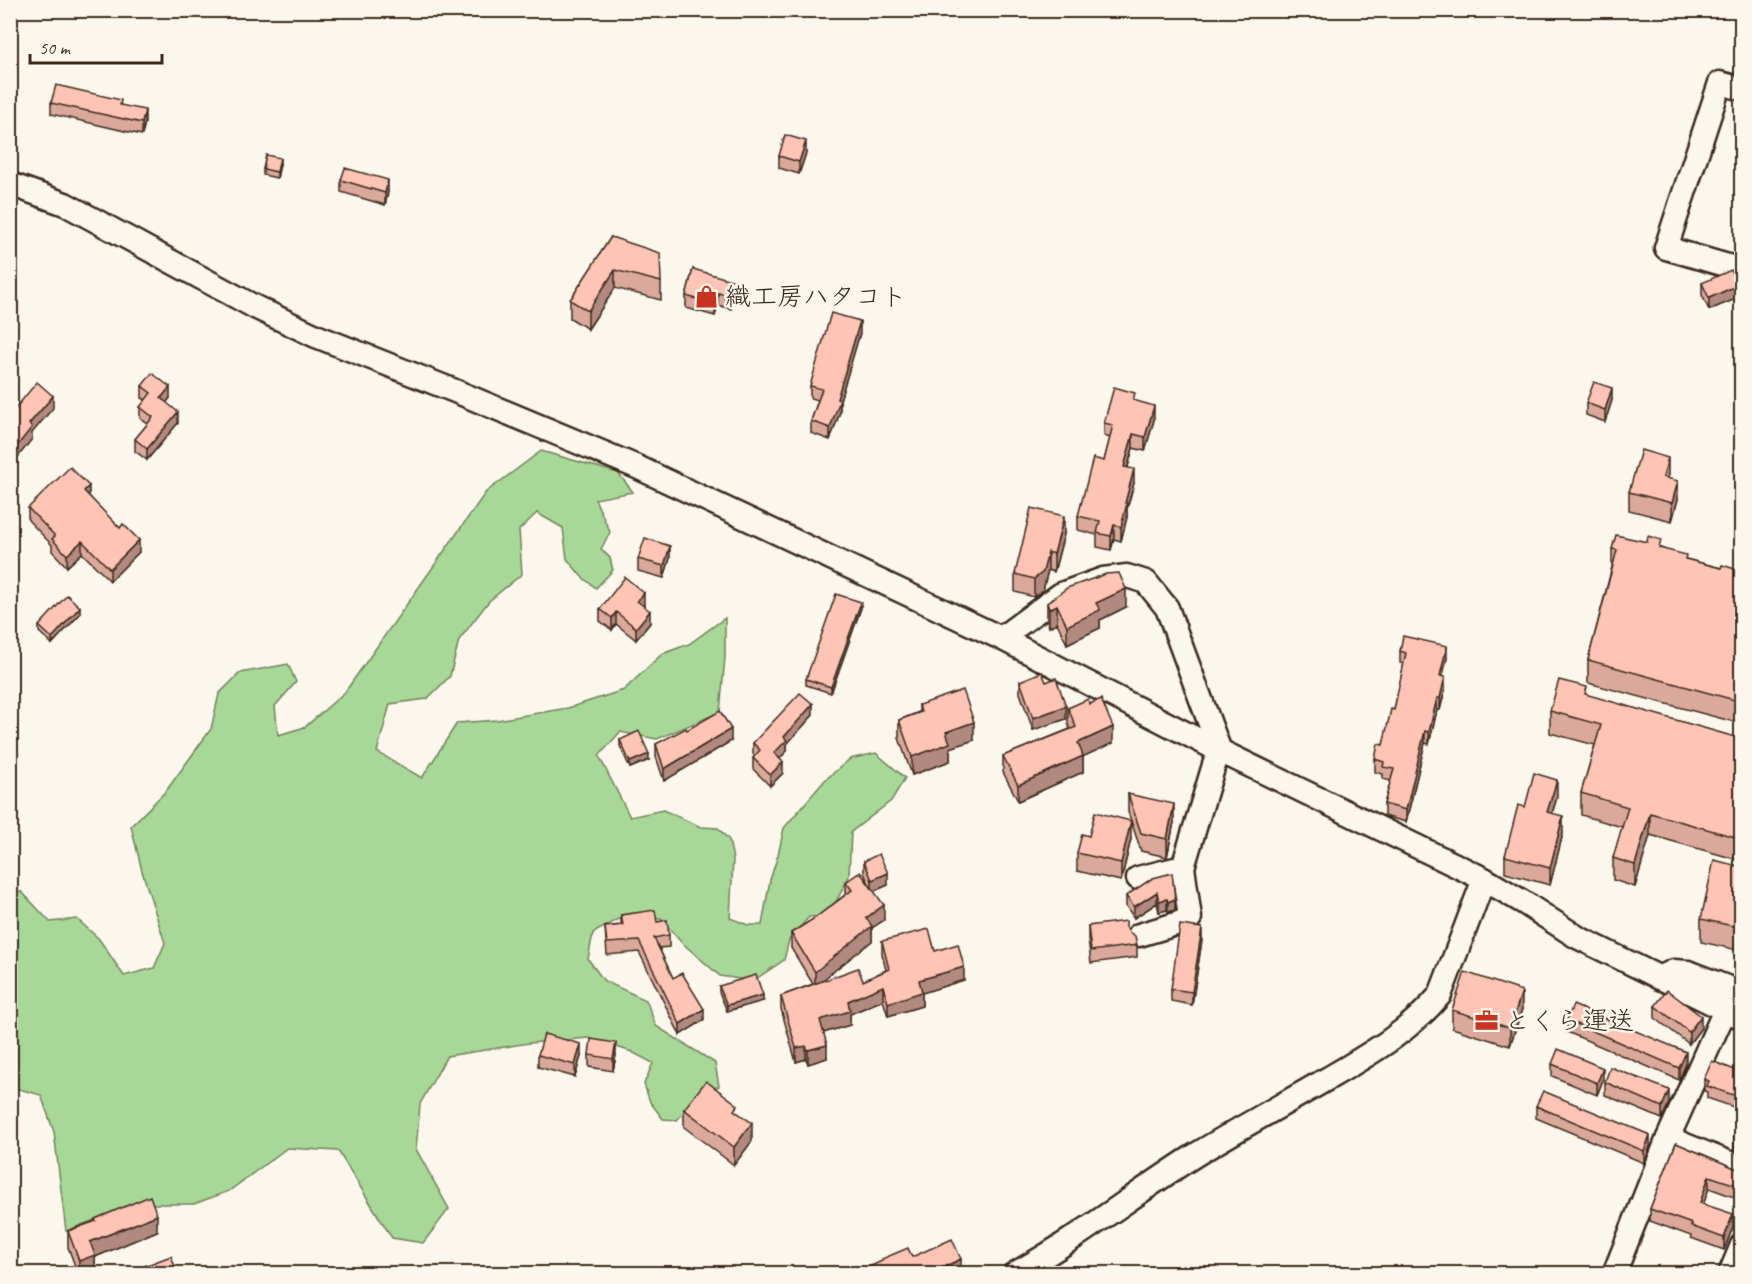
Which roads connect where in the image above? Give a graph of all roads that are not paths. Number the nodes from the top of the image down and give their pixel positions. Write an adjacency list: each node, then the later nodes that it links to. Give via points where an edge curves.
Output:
1 (1742, 89): 3 (street, via 1720,83 1666,249)
2 (10, 184): 4 (street, via 65,204 316,336 637,467)
3 (1742, 270)
4 (1001, 638): 5 (street); 5 (street, via 1060,594 1103,579 1127,576 1146,582 1167,608)
5 (1220, 751): 6 (street); 8 (street)
6 (1183, 867): 7 (street); 9 (street, via 1190,918)
7 (1138, 878)
8 (1484, 879): 10 (street, via 1577,937); 16 (street, via 1440,995 1427,1011 1378,1050 1197,1155)
9 (1139, 935)
10 (1659, 978): 11 (street, via 1674,971 1688,972); 12 (street)
11 (1742, 993)
12 (1733, 1014): 13 (street)
13 (1668, 1138): 14 (street); 17 (street)
14 (1742, 1168)
15 (1742, 1245): 18 (street)
16 (1014, 1274)
17 (1614, 1274)
18 (1730, 1274)

